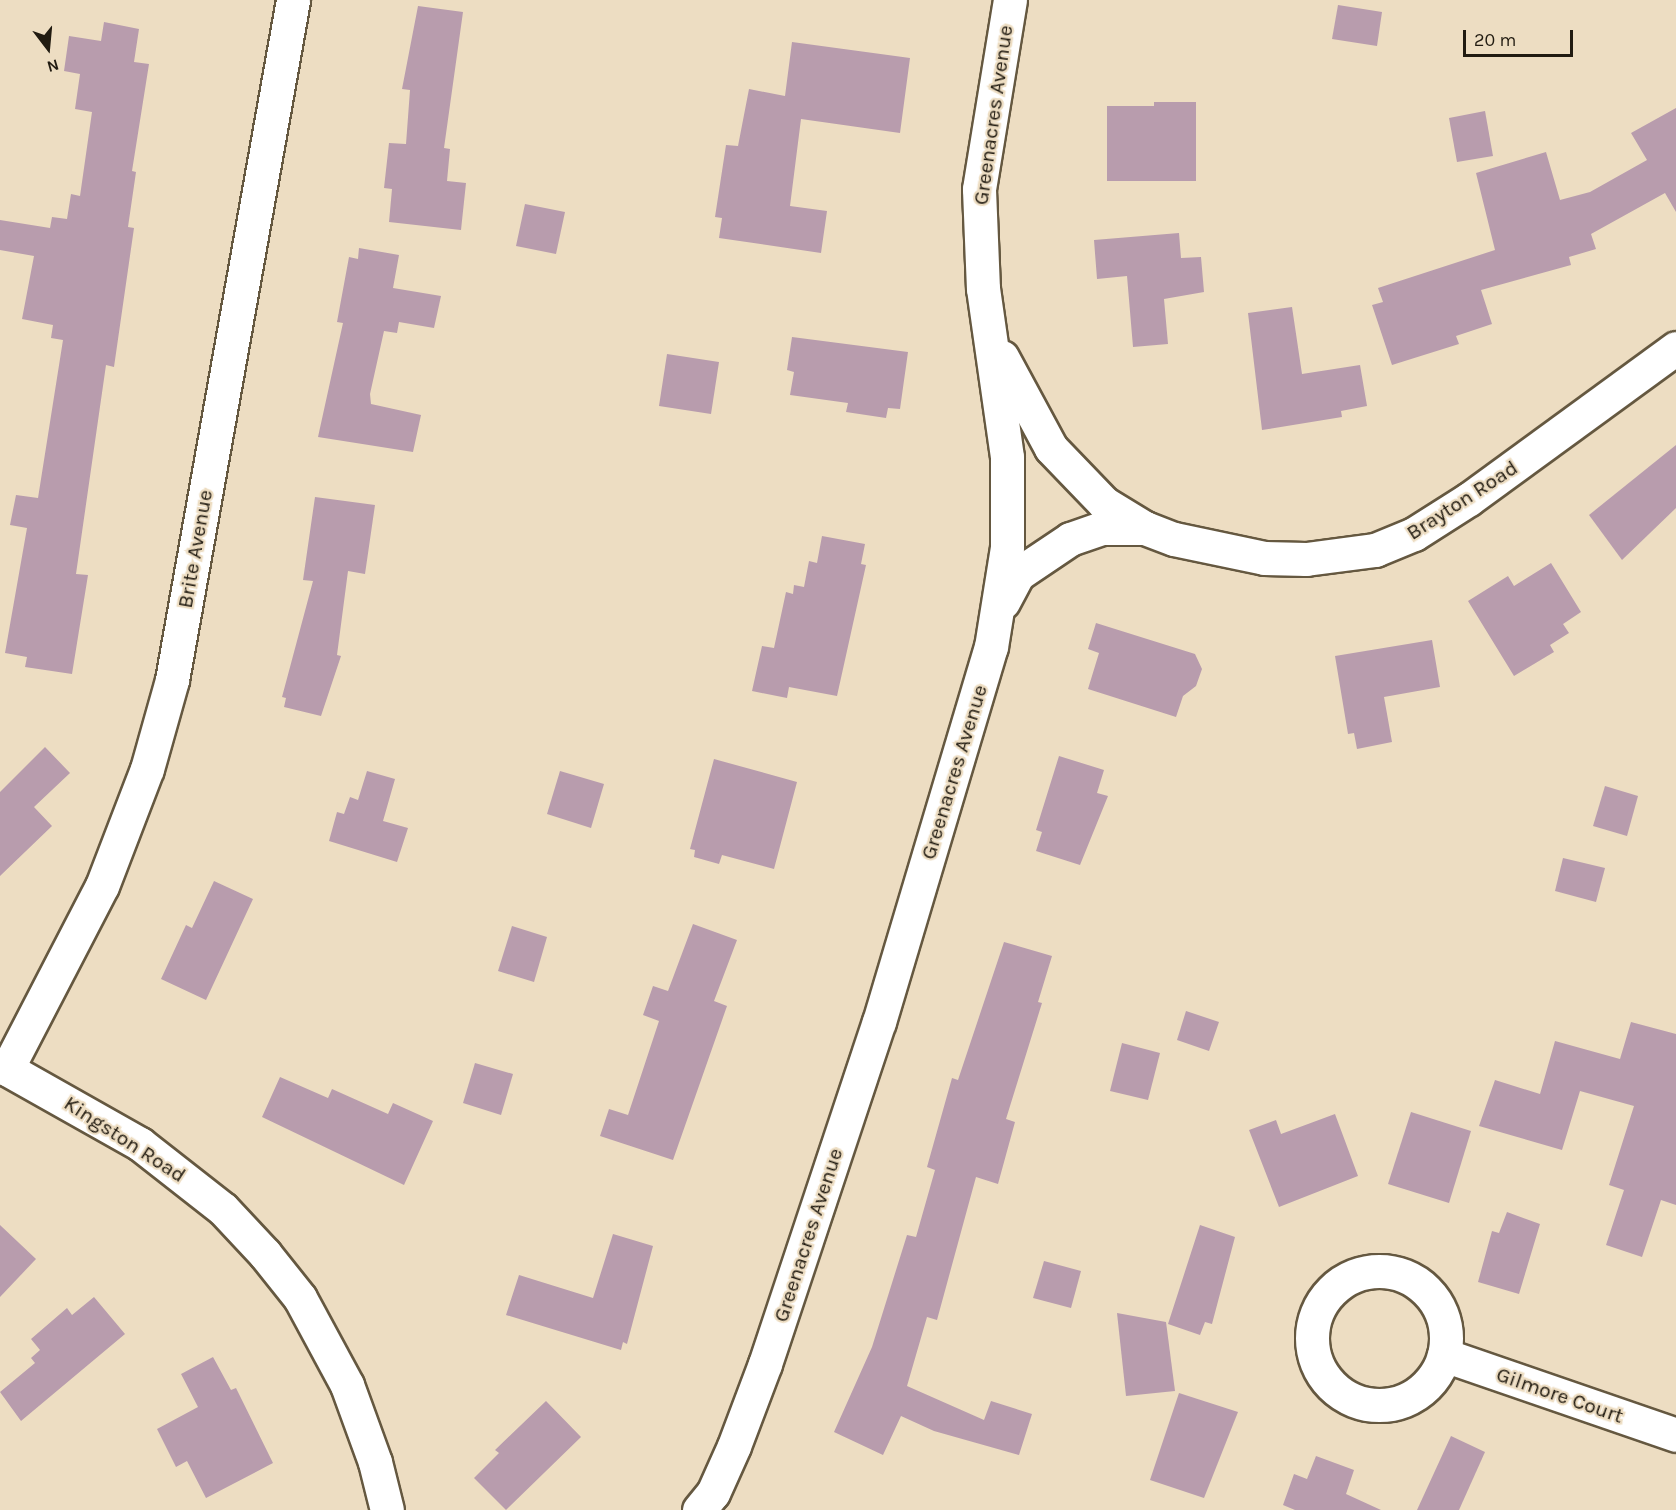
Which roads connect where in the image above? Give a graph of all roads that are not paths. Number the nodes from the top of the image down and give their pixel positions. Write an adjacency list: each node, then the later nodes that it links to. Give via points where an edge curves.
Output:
1 (293, 0): 7 (street, Brite Avenue, via 172,680 147,769 102,886)
2 (1010, 0): 3 (street, Greenacres Avenue, via 979,189 979,244)
3 (988, 328): 5 (street, Brayton Road, via 1051,448 1104,503); 6 (street, Greenacres Avenue, via 1007,457 1006,547)
4 (1676, 348): 5 (street, Brayton Road, via 1469,499 1414,534 1374,550 1305,559 1264,558)
5 (1145, 528): 6 (street, Brayton Road, via 1102,528 1052,549 1018,574)
6 (995, 616): 11 (street, Greenacres Avenue, via 991,647 879,1022 761,1374 713,1493)
7 (4, 1067): 10 (street, Kingston Road, via 167,1163 223,1209 266,1254 300,1298 347,1385 375,1462)
8 (1444, 1355): 8 (street, via 1445,1325 1431,1295 1411,1279 1392,1272 1364,1272 1343,1281 1319,1307 1311,1334 1314,1358 1325,1379 1359,1402 1383,1405 1421,1390); 9 (street, Gilmore Court)
9 (1676, 1435)
10 (387, 1510)
11 (699, 1510)

